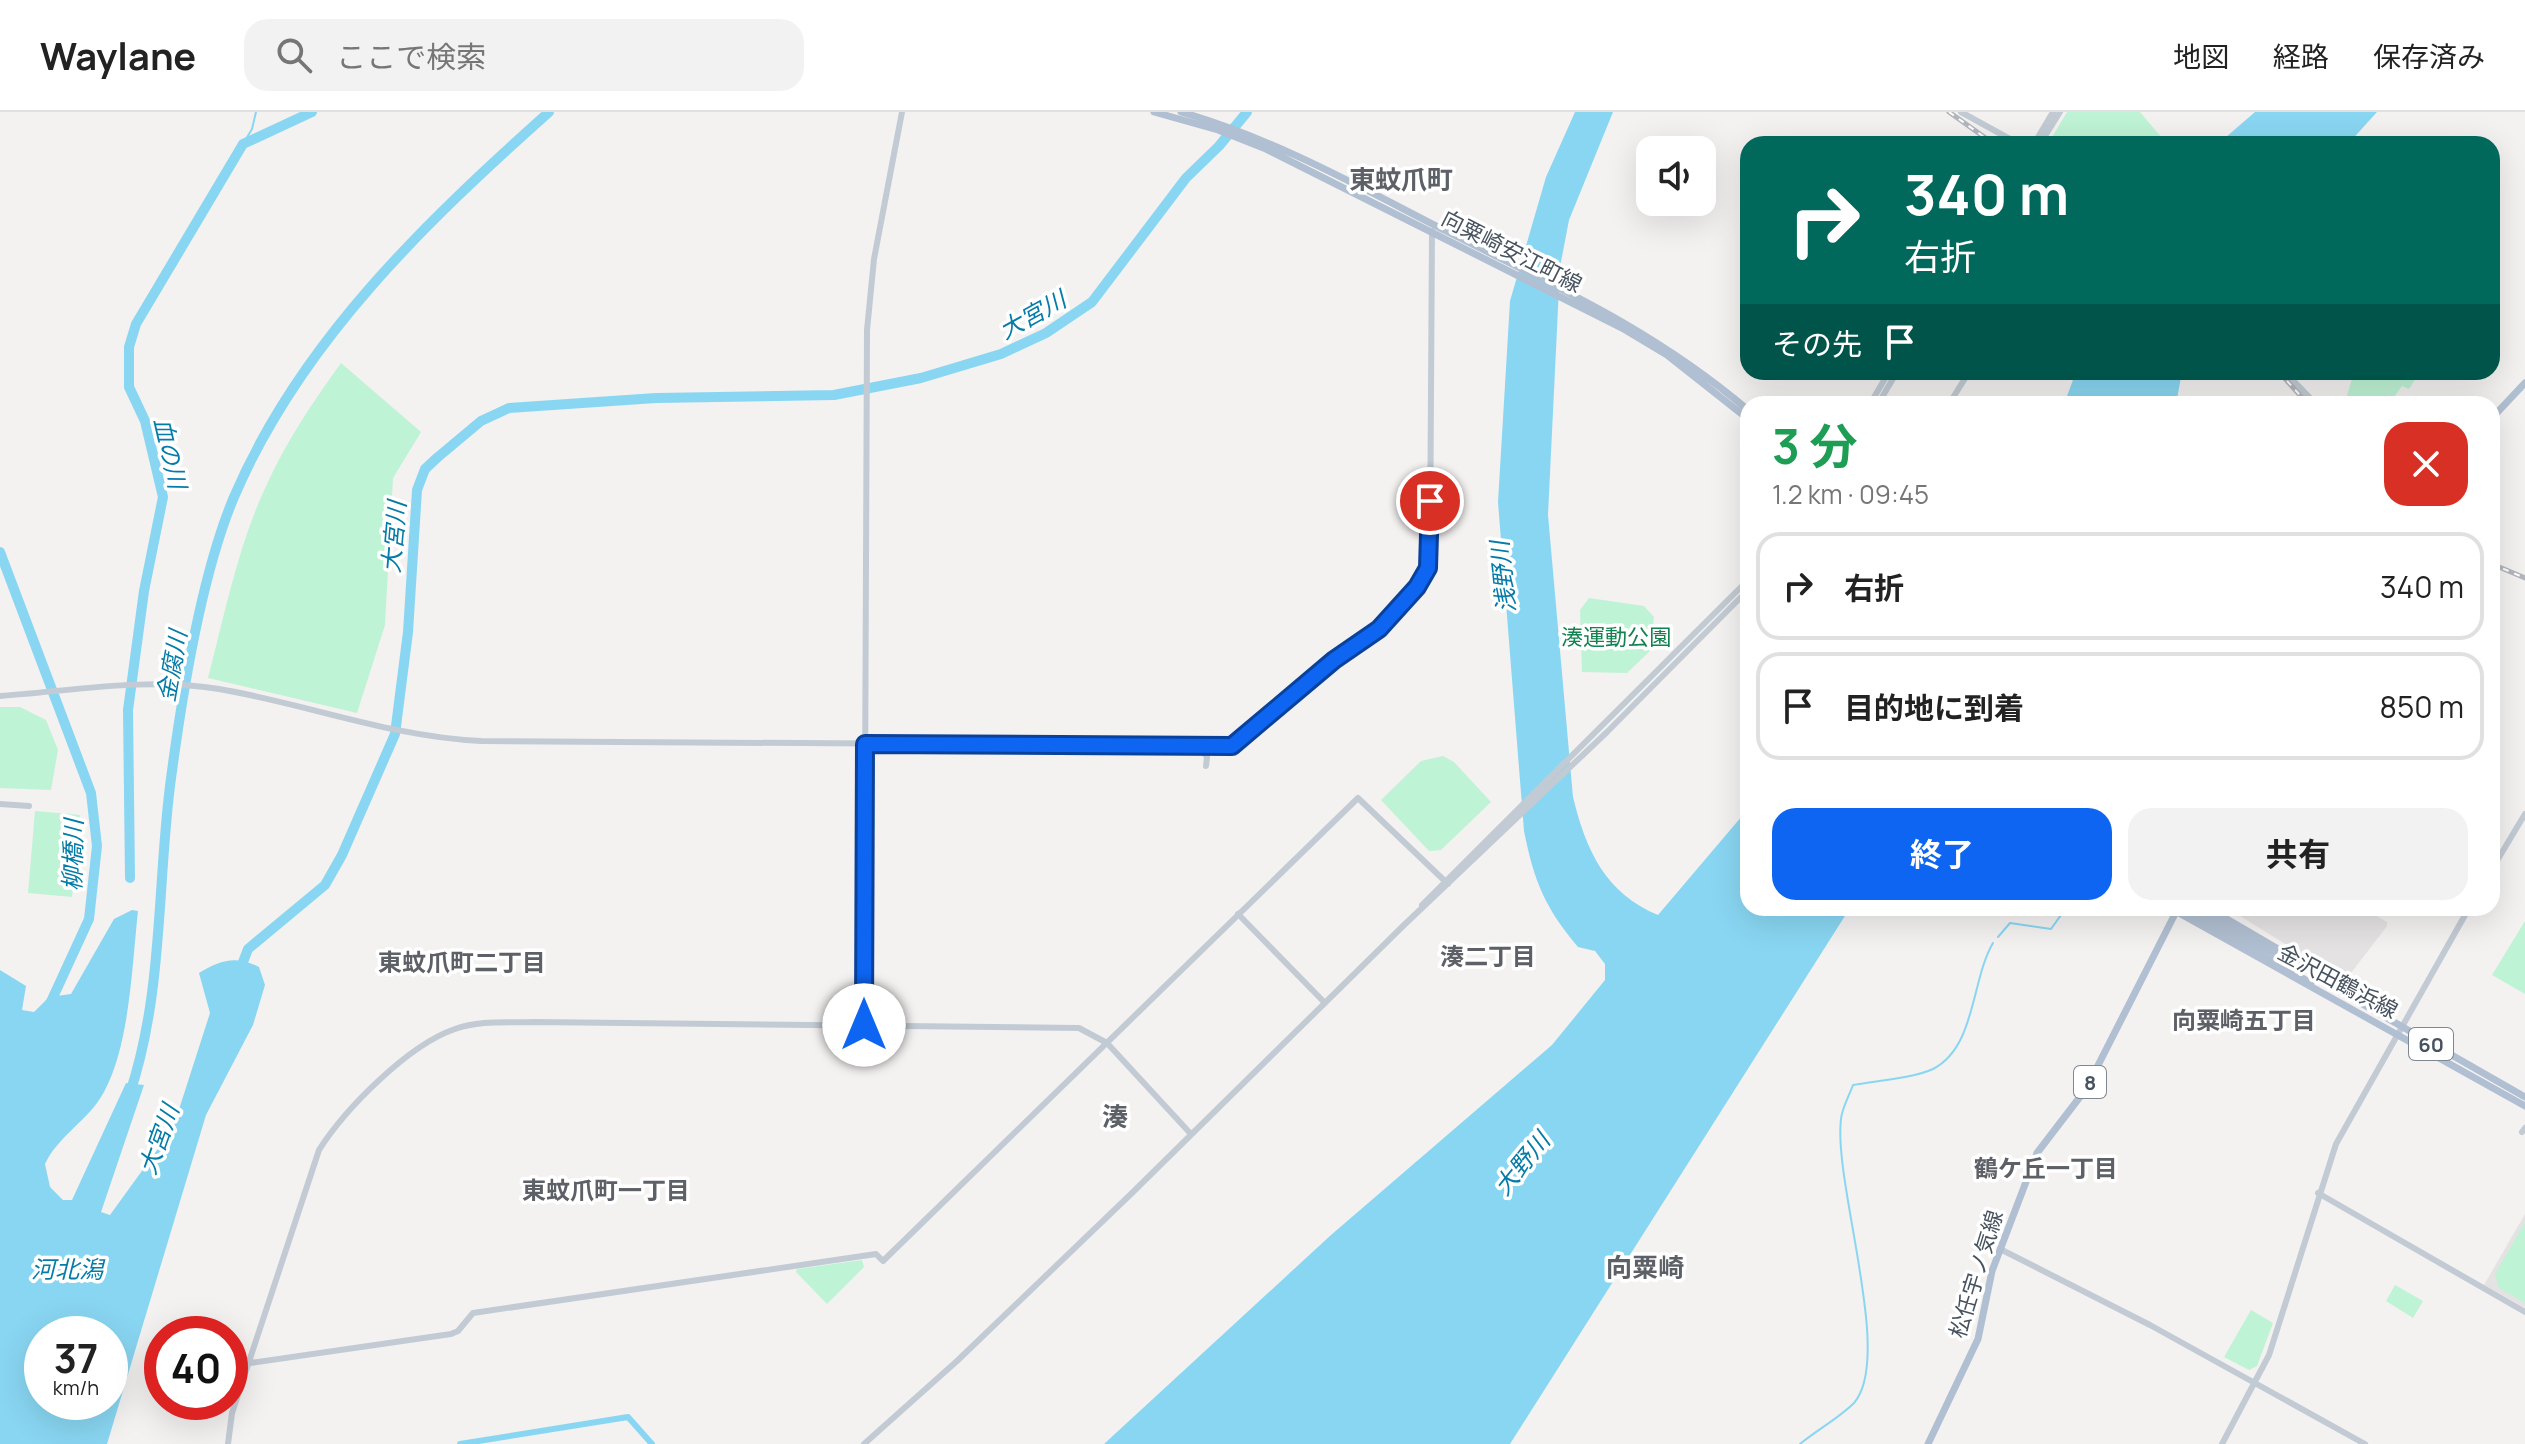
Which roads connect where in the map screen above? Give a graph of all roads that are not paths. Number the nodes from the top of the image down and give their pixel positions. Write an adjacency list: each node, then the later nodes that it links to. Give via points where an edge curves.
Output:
1 (902, 112): 24 (street, via 869,292)
2 (1154, 112): 7 (main road, 向粟崎安江町線)
3 (1181, 112): 7 (main road, 向粟崎安江町線)
4 (1961, 112): 9 (street)
5 (2053, 112): 10 (street)
6 (2060, 112): 11 (street)
7 (1192, 118): 8 (main road, 向粟崎安江町線)
8 (1242, 136): 12 (main road, 向粟崎安江町線); 13 (main road, 向粟崎安江町線)
9 (2004, 136)
10 (2039, 136)
11 (2045, 136)
12 (1432, 231): 13 (main road, 向粟崎安江町線); 25 (street, via 1426,577 1379,629 1232,746)
13 (1442, 232): 14 (main road, 向粟崎安江町線)
14 (1605, 314): 18 (main road, 向粟崎安江町線, via 1672,350); 20 (main road, 向粟崎安江町線)
15 (2293, 380): 17 (street)
16 (2525, 383): 19 (main road)
17 (2308, 396)
18 (1740, 404)
19 (2500, 410)
20 (1740, 413)
21 (1740, 588): 26 (street)
22 (1740, 598): 26 (street)
23 (0, 696): 24 (street, via 170,684 201,686 406,732 481,741)
24 (865, 744): 25 (street); 44 (street)
25 (1199, 746): 27 (street, via 1206,753)
26 (1576, 758): 32 (street); 32 (street)
27 (1206, 766)
28 (0, 804): 29 (street)
29 (29, 806)
30 (2525, 814): 31 (street)
31 (2500, 856)
32 (1446, 883): 33 (street, via 1358,798); 42 (street)
33 (1238, 914): 42 (street); 46 (street)
34 (2172, 916): 51 (main road, 松任宇ノ気線 / 8, via 2086,1089 2037,1153)
35 (2188, 916): 43 (main road, 金沢田鶴浜線 / 60, via 2299,982)
36 (2190, 916): 40 (main road)
37 (2208, 916): 40 (main road)
38 (2222, 916): 41 (main road, 金沢田鶴浜線 / 60)
39 (2464, 916): 45 (street)
40 (2309, 977): 41 (main road); 43 (main road)
41 (2338, 990): 45 (main road, 金沢田鶴浜線 / 60)
42 (1325, 1003): 49 (street)
43 (2350, 1005): 45 (main road, 金沢田鶴浜線 / 60)
44 (864, 1025): 46 (street, via 1079,1028); 53 (street, via 487,1023 428,1041 349,1112 319,1150)
45 (2399, 1029): 47 (main road, 金沢田鶴浜線 / 60); 48 (main road, 金沢田鶴浜線 / 60); 50 (street, via 2342,1132)
46 (1107, 1043): 49 (street); 53 (street, via 883,1261 876,1254 849,1257 473,1313 451,1334)
47 (2525, 1097)
48 (2525, 1106)
49 (1190, 1133): 56 (street, via 957,1361)
50 (2318, 1193): 52 (street); 54 (street, via 2288,1299)
51 (2000, 1249): 54 (street); 57 (main road, 松任宇ノ気線 / 8, via 1978,1339)
52 (2525, 1312)
53 (250, 1363): 55 (street, via 232,1413)
54 (2255, 1382): 58 (street); 59 (street)
55 (228, 1444)
56 (864, 1444)
57 (1928, 1444)
58 (2222, 1444)
59 (2365, 1444)

